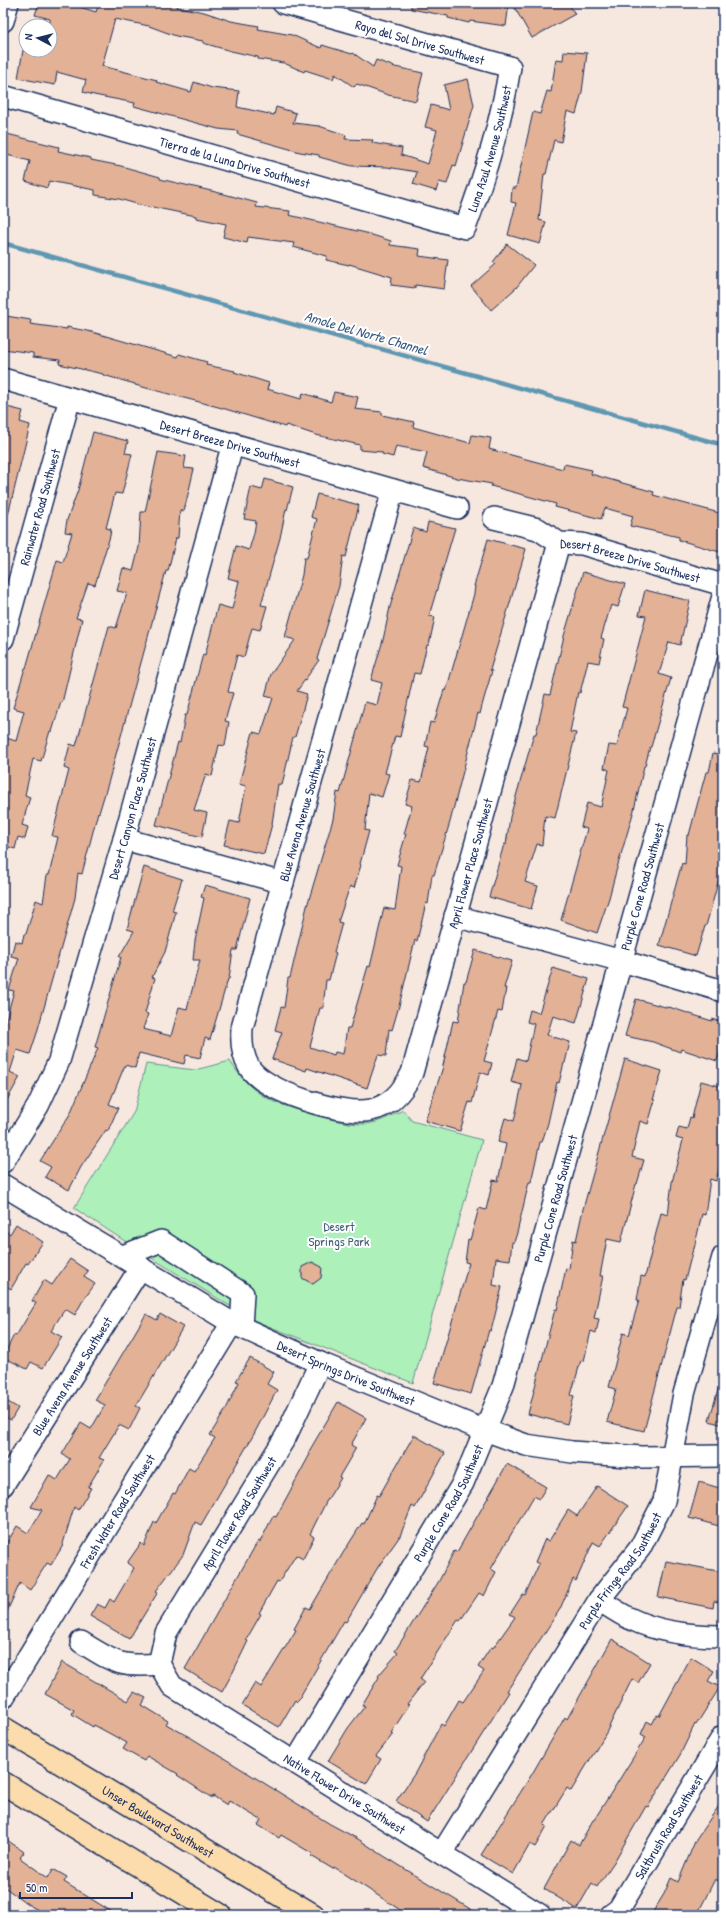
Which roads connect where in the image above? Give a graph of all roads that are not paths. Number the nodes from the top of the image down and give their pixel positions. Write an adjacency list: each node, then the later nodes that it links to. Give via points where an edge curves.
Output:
1 (8, 3): 3 (street)
2 (283, 3): 4 (street, Rayo del Sol Drive Southwest)
3 (3, 21)
4 (510, 68): 6 (street, Luna Azul Avenue Southwest, via 503,110 479,192)
5 (3, 96): 6 (street, Tierra de la Luna Drive Southwest)
6 (465, 228)
7 (3, 379): 8 (street, Desert Breeze Drive Southwest)
8 (70, 398): 9 (street, Desert Breeze Drive Southwest); 16 (street, Rainwater Road Southwest)
9 (232, 443): 10 (street, Desert Breeze Drive Southwest); 17 (street, Desert Canyon Place Southwest)
10 (393, 490): 11 (street, Desert Breeze Drive Southwest); 18 (street, Blue Avena Avenue Southwest)
11 (457, 508)
12 (494, 518): 13 (street, Desert Breeze Drive Southwest, via 538,529)
13 (559, 543): 14 (street, Desert Breeze Drive Southwest, via 582,544); 19 (street, April Flower Place Southwest)
14 (723, 584)
15 (723, 596): 20 (street, Purple Cone Road Southwest)
16 (3, 639)
17 (124, 840): 18 (street); 23 (street, Desert Canyon Place Southwest, via 59,1061 38,1106)
18 (283, 883): 22 (street, Blue Avena Avenue Southwest, via 242,1028 241,1041 249,1068 259,1078 272,1087)
19 (455, 916): 20 (street); 22 (street, April Flower Place Southwest, via 412,1073 405,1087 388,1102 371,1110 348,1111)
20 (622, 961): 21 (street); 30 (street, Purple Cone Road Southwest, via 503,1386)
21 (723, 991)
22 (314, 1103)
23 (3, 1162)
24 (3, 1185): 25 (street, Desert Springs Drive Southwest)
25 (123, 1256): 27 (street, Desert Springs Drive Southwest); 28 (street, via 161,1242 243,1294)
26 (723, 1256): 31 (street, Purple Fringe Road Southwest, via 684,1394)
27 (141, 1267): 28 (street, Desert Springs Drive Southwest); 33 (street, Blue Avena Avenue Southwest)
28 (236, 1325): 29 (street, Desert Springs Drive Southwest); 38 (street, Fresh Water Road Southwest)
29 (320, 1363): 30 (street, Desert Springs Drive Southwest); 37 (street, April Flower Road Southwest, via 286,1436 166,1632)
30 (485, 1430): 31 (street, Desert Springs Drive Southwest, via 526,1445 572,1452 641,1457); 41 (street, Purple Cone Road Southwest, via 463,1483)
31 (674, 1456): 32 (street, Desert Springs Drive Southwest); 34 (street, Purple Fringe Road Southwest, via 664,1501 640,1548)
32 (723, 1456)
33 (3, 1485)
34 (599, 1600): 35 (street, via 632,1619 661,1630 696,1636); 43 (street, Purple Fringe Road Southwest)
35 (723, 1636)
36 (81, 1642): 37 (street, via 110,1660 122,1664)
37 (159, 1664): 41 (street, Native Flower Drive Southwest, via 172,1686)
38 (3, 1698)
39 (3, 1728): 45 (main road, Unser Boulevard Southwest)
40 (723, 1736): 47 (street, Saltbrush Road Southwest, via 618,1908)
41 (295, 1763): 43 (street, Native Flower Drive Southwest)
42 (3, 1783): 44 (main road)
43 (442, 1853): 46 (street, Native Flower Drive Southwest)
44 (220, 1915)
45 (313, 1915)
46 (540, 1915)
47 (610, 1915)

